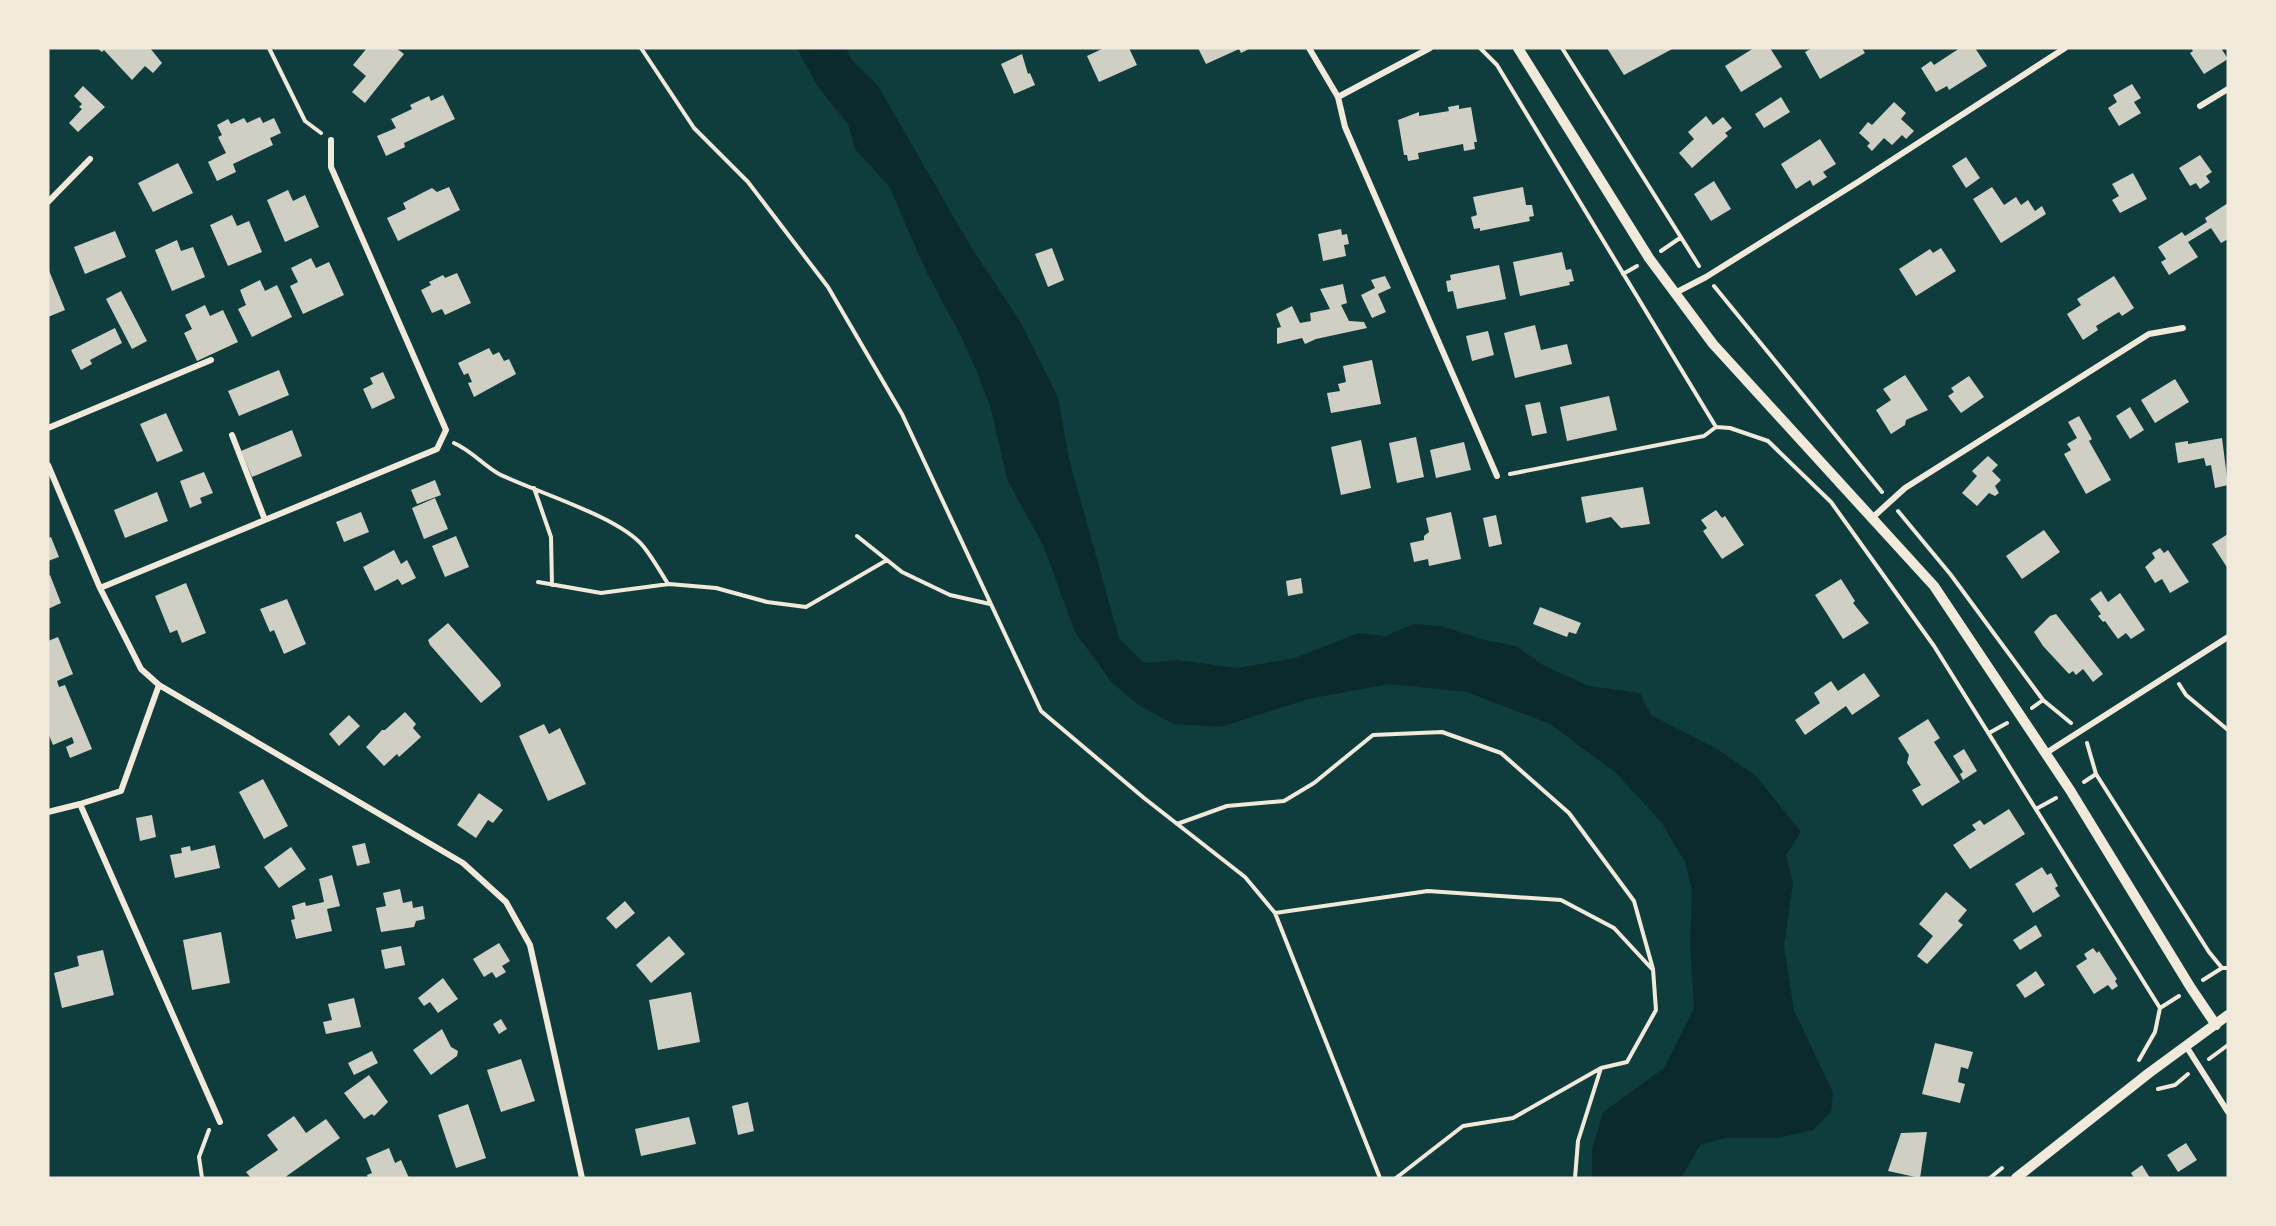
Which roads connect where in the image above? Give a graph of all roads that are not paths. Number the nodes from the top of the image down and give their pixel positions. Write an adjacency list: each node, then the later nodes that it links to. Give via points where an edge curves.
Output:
1 (1309, 48): 6 (street)
2 (1430, 48): 6 (street)
3 (1518, 48): 11 (street)
4 (2065, 48): 11 (street, via 1858,182)
5 (2228, 89): 7 (street)
6 (1338, 97): 17 (street, via 1346,127)
7 (2200, 106)
8 (331, 140): 19 (street, via 331,167 446,430 437,449)
9 (90, 159): 10 (street)
10 (48, 202)
11 (1674, 293): 18 (street, via 1713,344)
12 (2183, 328): 18 (street, via 2149,334 1905,488)
13 (211, 360): 14 (street)
14 (48, 428)
15 (232, 435): 19 (street)
16 (48, 465): 20 (street)
17 (1497, 476)
18 (1872, 518): 23 (street, via 1934,586)
19 (265, 520): 20 (street)
20 (99, 588): 22 (street, via 141,669)
21 (2228, 637): 23 (street)
22 (159, 685): 24 (street, via 122,791); 31 (street, via 463,863 506,902 530,945)
23 (2046, 753): 27 (street)
24 (80, 804): 25 (street); 30 (street)
25 (48, 812)
26 (2228, 1016): 27 (street)
27 (2216, 1025): 28 (street)
28 (2186, 1046): 29 (street); 32 (street)
29 (2228, 1112)
30 (220, 1122)
31 (582, 1178)
32 (2016, 1178)

